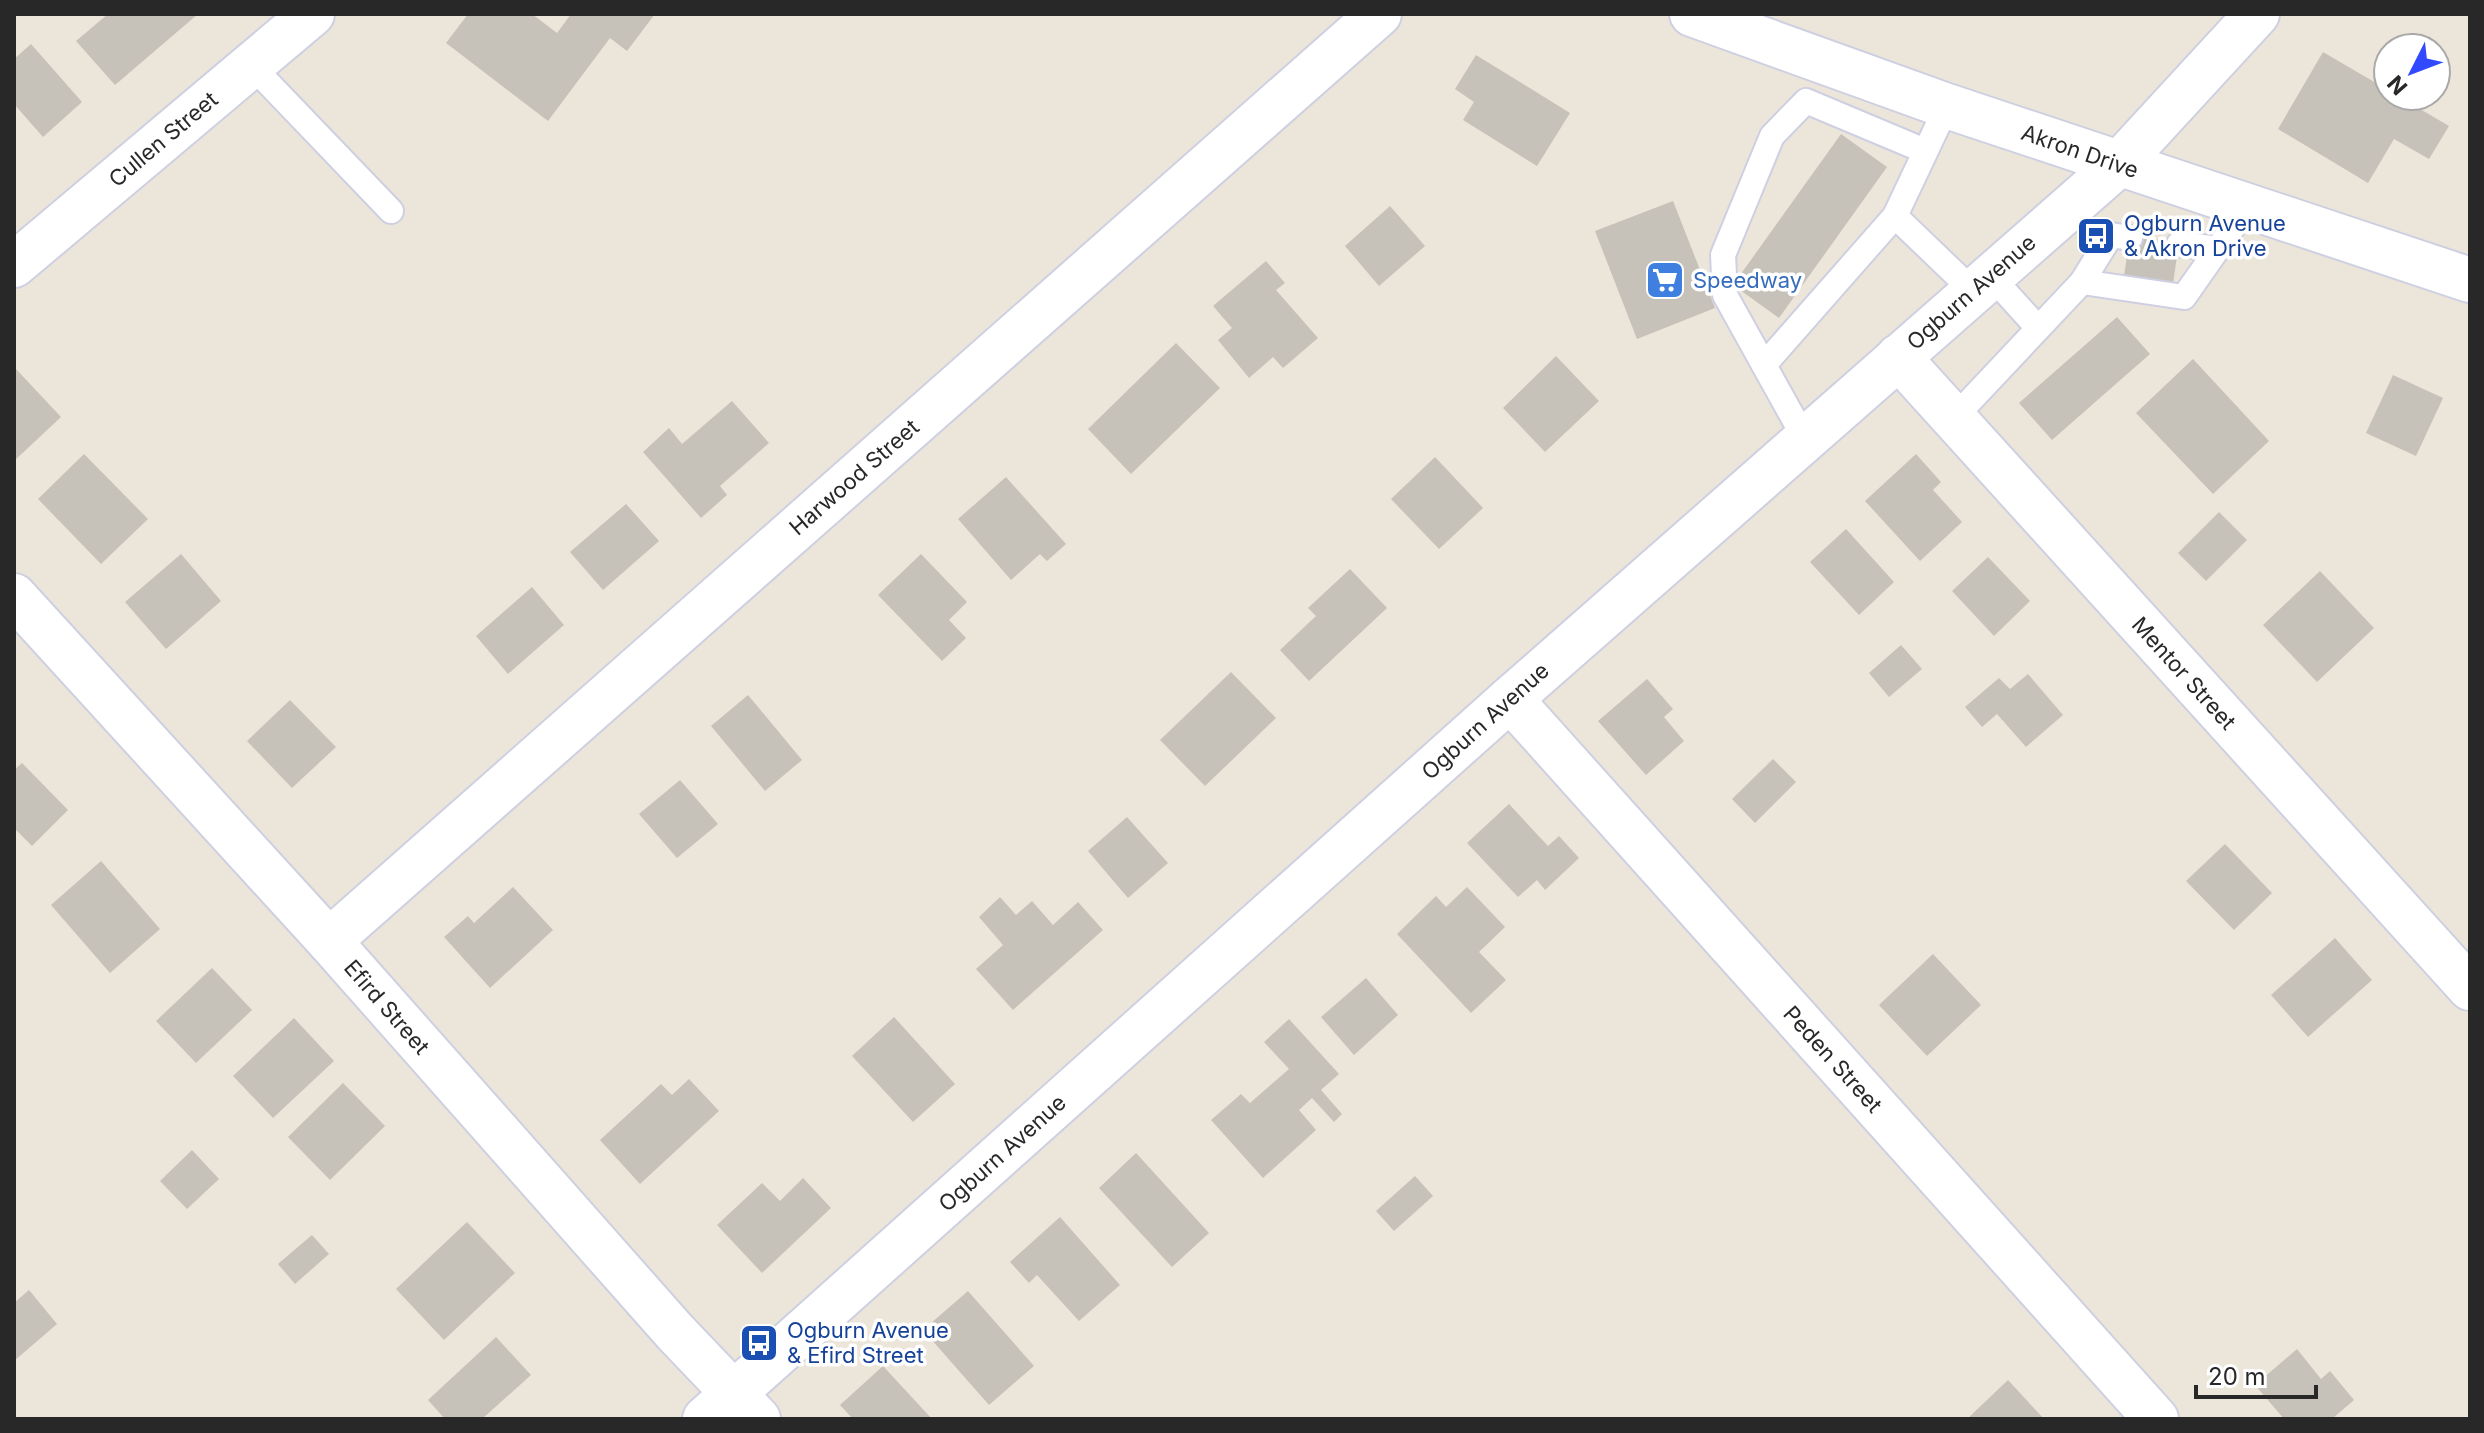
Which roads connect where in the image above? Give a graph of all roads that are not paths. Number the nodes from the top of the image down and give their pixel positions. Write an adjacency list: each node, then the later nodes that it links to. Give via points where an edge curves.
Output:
1 (312, 14): 6 (street, Cullen Street)
2 (1379, 14): 28 (street, Harwood Street)
3 (1692, 14): 5 (street, Akron Drive)
4 (2257, 14): 10 (street, Ogburn Avenue)
5 (1820, 61): 7 (lane); 8 (street, Akron Drive)
6 (251, 65): 12 (lane); 17 (street, Cullen Street)
7 (1806, 101): 9 (lane); 23 (lane, via 1772,136 1723,255 1725,295)
8 (1947, 106): 9 (lane); 10 (street, Akron Drive)
9 (1925, 151): 13 (lane)
10 (2119, 164): 11 (street, Akron Drive); 20 (street, Ogburn Avenue)
11 (2247, 207): 16 (lane); 18 (street, Akron Drive)
12 (391, 211)
13 (1895, 216): 20 (lane); 23 (lane)
14 (2130, 238): 19 (lane, via 2111,235)
15 (2179, 244): 16 (lane)
16 (2218, 249): 19 (lane, via 2184,297)
17 (14, 265)
18 (2469, 277)
19 (2082, 282): 21 (lane)
20 (1981, 283): 21 (lane); 22 (street, Ogburn Avenue)
21 (2038, 328): 24 (lane)
22 (1898, 357): 24 (street, Mentor Street); 25 (street, Ogburn Avenue)
23 (1764, 365): 25 (lane)
24 (1953, 419): 29 (street, Mentor Street)
25 (1805, 439): 27 (street, Ogburn Avenue)
26 (14, 596): 28 (street, Efird Street)
27 (1510, 699): 30 (street, Ogburn Avenue); 31 (street, Peden Street)
28 (329, 941): 30 (street, Efird Street, via 655,1310)
29 (2470, 988)
30 (732, 1410)
31 (2156, 1419)

